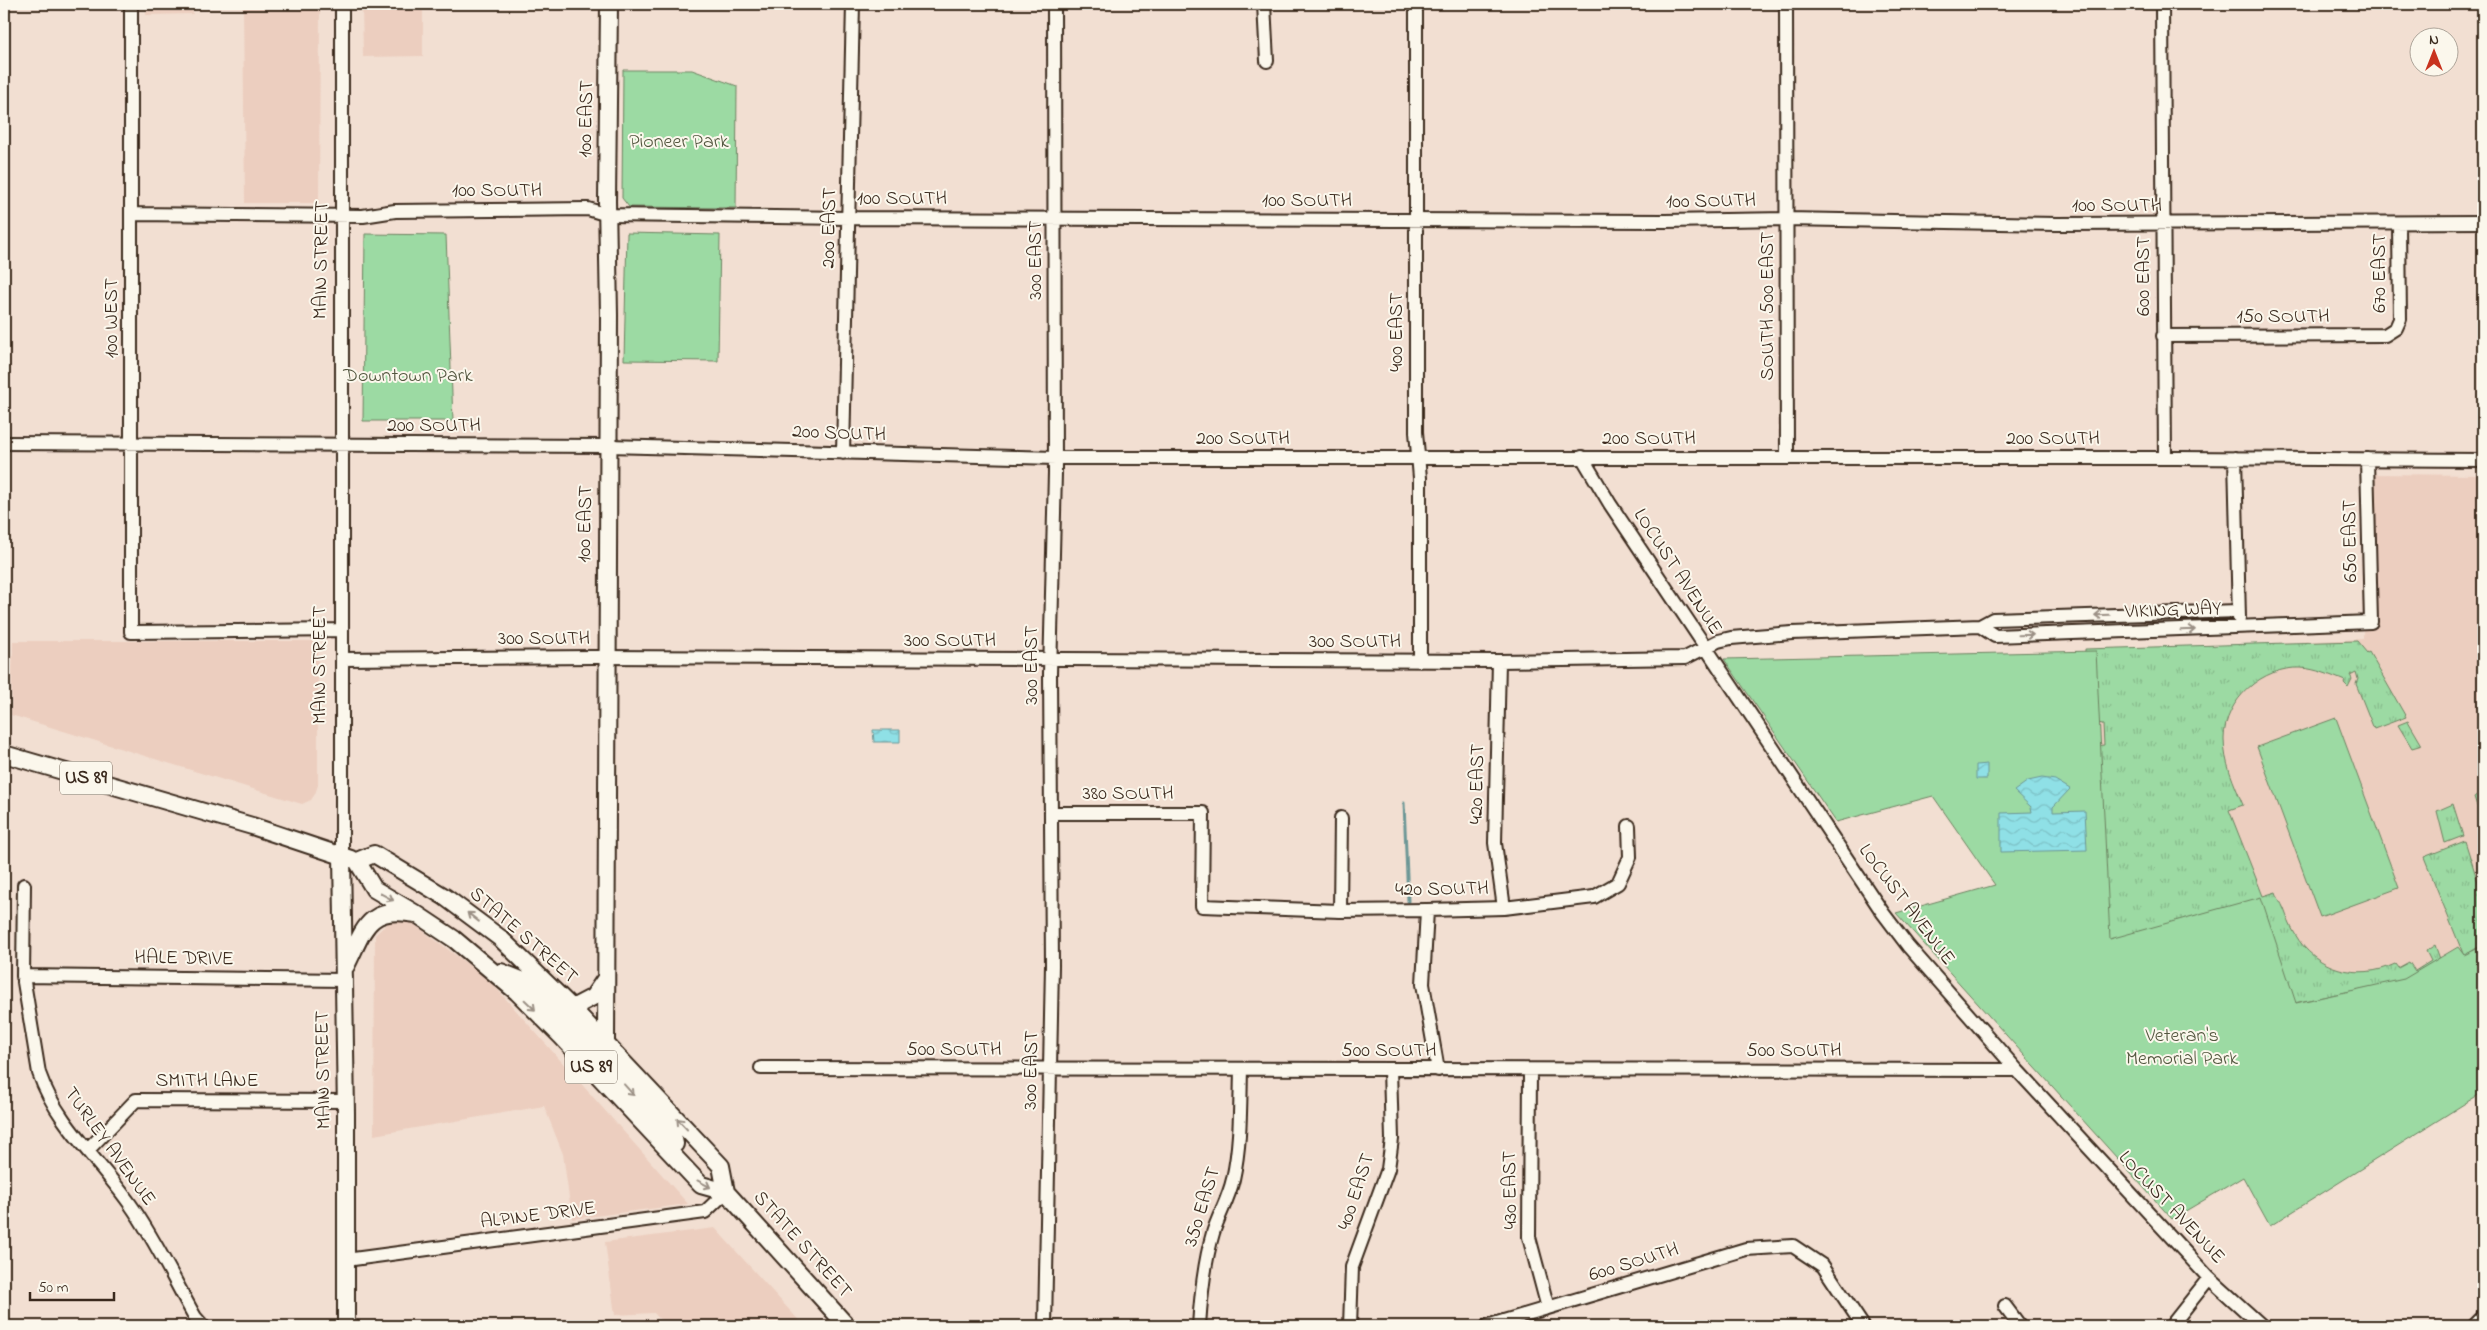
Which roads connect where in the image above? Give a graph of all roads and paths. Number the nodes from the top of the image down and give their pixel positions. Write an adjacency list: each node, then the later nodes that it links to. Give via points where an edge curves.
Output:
1 (131, 4): 11 (street, 100 WEST)
2 (342, 4): 13 (street, MAIN STREET)
3 (609, 4): 12 (main road, 100 EAST)
4 (853, 4): 14 (street, 200 EAST)
5 (1054, 4): 15 (street, 300 EAST)
6 (1264, 4): 10 (street)
7 (1416, 4): 17 (street, 400 EAST)
8 (1786, 4): 16 (street, SOUTH 500 EAST)
9 (2162, 4): 20 (street, 600 EAST)
10 (1267, 61)
11 (131, 214): 13 (street, 100 SOUTH); 25 (street, 100 WEST)
12 (608, 214): 13 (street, 100 SOUTH, via 588,209 487,209 394,211); 14 (street, 100 SOUTH); 26 (main road, 100 EAST)
13 (344, 216): 24 (street, MAIN STREET)
14 (849, 218): 15 (street, 100 SOUTH); 27 (street, 200 EAST)
15 (1054, 219): 17 (street, 100 SOUTH); 29 (street, 300 EAST)
16 (1787, 219): 17 (street, 100 SOUTH, via 1665,222); 20 (street, 100 SOUTH); 31 (street, SOUTH 500 EAST)
17 (1416, 220): 30 (street, 400 EAST)
18 (2483, 222): 19 (street, 100 SOUTH)
19 (2399, 223): 20 (street, 100 SOUTH); 21 (street, 670 EAST)
20 (2163, 224): 22 (street, 600 EAST)
21 (2399, 323): 22 (street, 150 SOUTH, via 2385,335)
22 (2163, 336): 32 (street, 600 EAST)
23 (4, 443): 25 (street, 200 SOUTH)
24 (341, 444): 25 (street, 200 SOUTH); 26 (street, 200 SOUTH); 40 (street, MAIN STREET)
25 (130, 446): 40 (street, 100 WEST, via 131,632)
26 (608, 446): 27 (street, 200 SOUTH); 42 (main road, 100 EAST)
27 (844, 452): 29 (street, 200 SOUTH)
28 (1582, 457): 30 (street, 200 SOUTH); 31 (street, 200 SOUTH); 41 (street, LOCUST AVENUE)
29 (1055, 458): 30 (street, 200 SOUTH); 44 (street, 300 EAST)
30 (1418, 458): 45 (street, 400 EAST)
31 (1788, 458): 32 (street, 200 SOUTH)
32 (2165, 458): 33 (street, 200 SOUTH)
33 (2235, 458): 34 (street, 200 SOUTH); 36 (street)
34 (2367, 459): 35 (street, 200 SOUTH); 37 (street, 650 EAST)
35 (2483, 460)
36 (2238, 611): 38 (street, VIKING WAY, one-way to 38, via 1993,619); 39 (street)
37 (2371, 622): 39 (street, VIKING WAY)
38 (1980, 626): 39 (street, VIKING WAY, one-way to 39, via 1995,636); 41 (street, VIKING WAY, via 1731,638)
39 (2239, 626)
40 (341, 630): 43 (street, MAIN STREET)
41 (1705, 648): 46 (street, 300 SOUTH, via 1685,658); 70 (street, LOCUST AVENUE, via 1883,913)
42 (607, 657): 43 (street, 300 SOUTH); 44 (street, 300 SOUTH); 61 (main road, 100 EAST)
43 (342, 659): 51 (street, MAIN STREET)
44 (1050, 660): 45 (street, 300 SOUTH); 48 (street, 300 EAST)
45 (1420, 660): 46 (street, 300 SOUTH)
46 (1499, 662): 54 (street, 420 EAST, via 1495,844)
47 (4, 754): 51 (main road, STATE STREET / US 89)
48 (1052, 813): 53 (street, 380 SOUTH, via 1203,813); 65 (street, 300 EAST)
49 (1340, 818): 56 (street)
50 (1629, 826): 54 (street, 420 SOUTH, via 1630,857 1618,883 1594,897)
51 (349, 858): 57 (main road, STATE STREET / US 89, one-way to 57, via 374,890); 59 (main road, MAIN STREET); 62 (main road, STATE STREET / US 89, one-way to 51, via 500,938 446,897 374,854)
52 (24, 885): 60 (street, TURLEY AVENUE)
53 (1202, 906): 56 (street, 420 SOUTH)
54 (1504, 908): 55 (street, 420 SOUTH)
55 (1427, 910): 56 (street, 420 SOUTH); 68 (street, via 1423,984)
56 (1340, 911)
57 (418, 915): 58 (main road, STATE STREET / US 89); 59 (main road, via 394,913 374,919 360,935)
58 (491, 969): 63 (main road, via 526,982); 73 (main road, STATE STREET / US 89, one-way to 73, via 561,1036)
59 (344, 975): 60 (street, HALE DRIVE); 71 (main road, MAIN STREET)
60 (23, 976): 72 (street, TURLEY AVENUE, via 44,1088)
61 (606, 978): 62 (main road, via 593,997); 63 (main road, 100 EAST)
62 (572, 1008): 63 (main road, STATE STREET)
63 (601, 1049): 73 (main road, one-way to 73, via 674,1139); 74 (main road, STATE STREET / US 89, one-way to 63, via 721,1166 638,1077)
64 (761, 1068): 65 (street, 500 SOUTH)
65 (1051, 1069): 66 (street, 500 SOUTH); 83 (street, 300 EAST)
66 (1241, 1069): 67 (street, 500 SOUTH); 84 (street, 350 EAST, via 1234,1177 1205,1264)
67 (1390, 1069): 68 (street, 500 SOUTH); 85 (street, 400 EAST, via 1392,1139 1388,1169 1352,1267)
68 (1438, 1070): 69 (street, 500 SOUTH)
69 (1530, 1070): 70 (street, 500 SOUTH); 78 (street, 430 EAST, via 1530,1237)
70 (2017, 1070): 76 (street, LOCUST AVENUE)
71 (346, 1101): 72 (street, SMITH LANE, via 136,1100); 75 (main road, MAIN STREET)
72 (88, 1150): 80 (street, TURLEY AVENUE, via 131,1205)
73 (681, 1163): 74 (main road, STATE STREET / US 89, one-way to 74, via 702,1185)
74 (726, 1192): 75 (street, ALPINE DRIVE, via 705,1212); 82 (main road, STATE STREET)
75 (346, 1260): 81 (main road, MAIN STREET)
76 (2209, 1278): 89 (street); 90 (street, LOCUST AVENUE)
77 (2005, 1306): 88 (street)
78 (1548, 1308): 86 (street, 600 SOUTH); 87 (street, 600 SOUTH, via 1746,1249 1793,1246 1823,1266)
79 (2483, 1317): 91 (street)
80 (203, 1326)
81 (346, 1326)
82 (846, 1326)
83 (1045, 1326)
84 (1199, 1326)
85 (1350, 1326)
86 (1488, 1326)
87 (1863, 1326)
88 (2020, 1326)
89 (2171, 1326)
90 (2262, 1326)
91 (2474, 1326)

